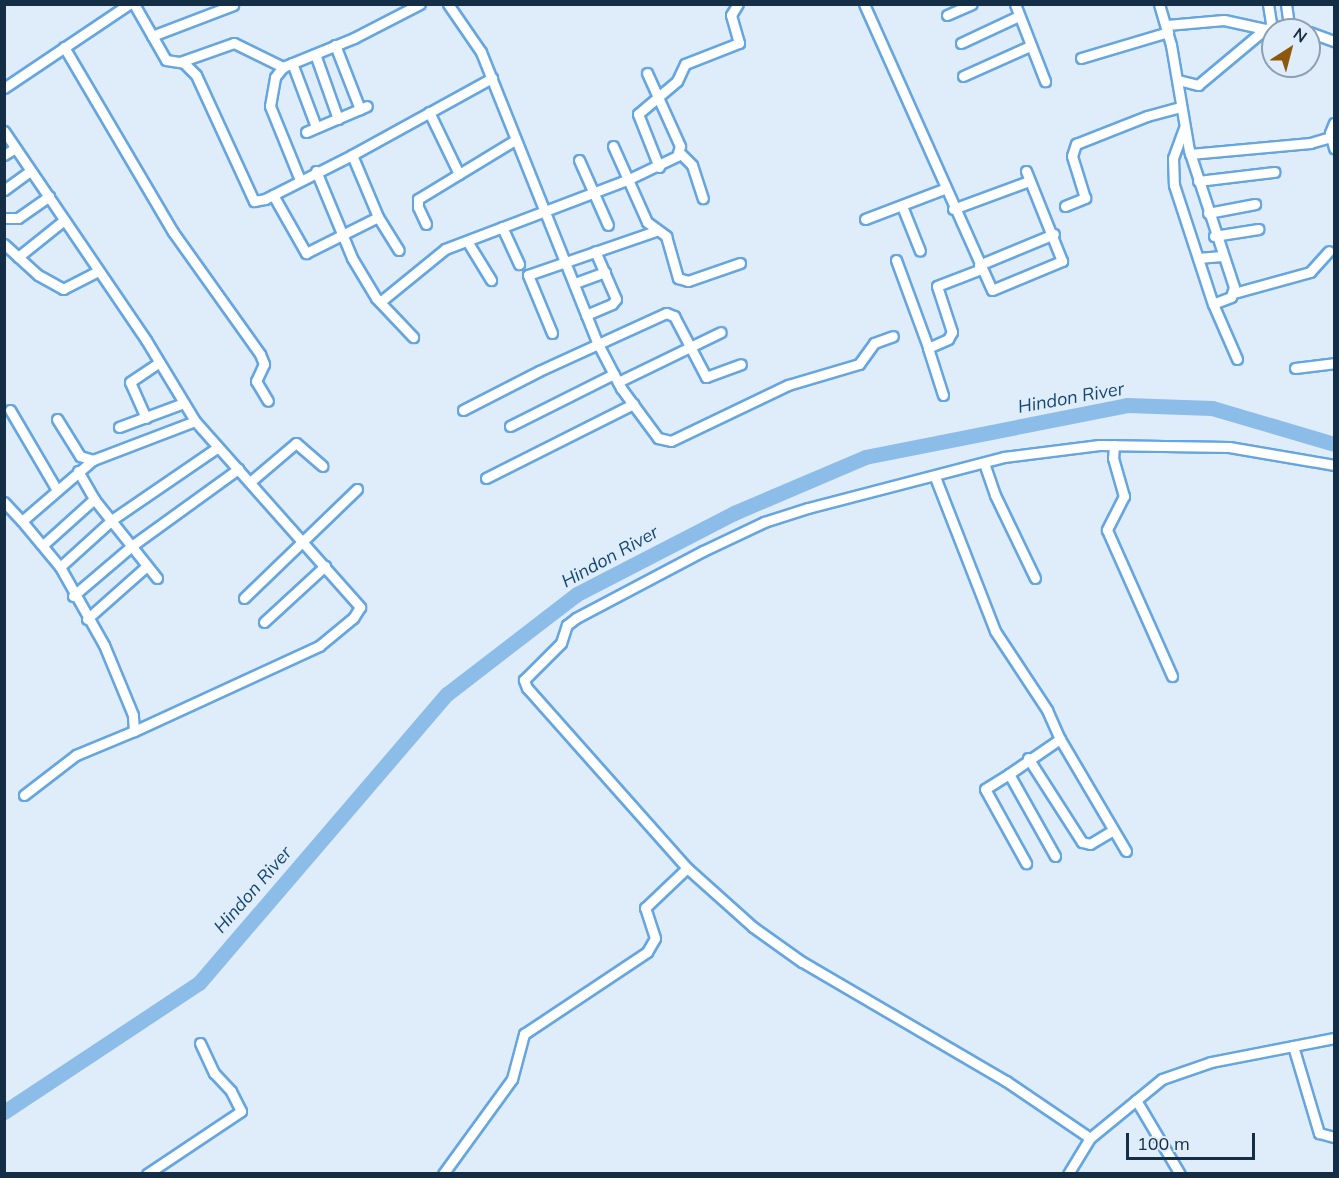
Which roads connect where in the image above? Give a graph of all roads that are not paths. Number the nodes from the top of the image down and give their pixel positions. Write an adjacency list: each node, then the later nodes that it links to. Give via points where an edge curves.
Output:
1 (129, 4): 20 (street)
2 (134, 4): 16 (street)
3 (420, 4): 18 (street)
4 (448, 4): 27 (street, via 475,39)
5 (738, 4): 31 (street, via 731,15 739,42 685,64 681,77)
6 (864, 4): 58 (street)
7 (972, 4): 11 (street)
8 (1015, 4): 12 (street)
9 (1159, 4): 14 (street)
10 (234, 5): 16 (street)
11 (947, 15)
12 (1019, 16): 17 (street); 19 (street)
13 (1261, 27): 14 (street, via 1224,20)
14 (1167, 28): 22 (street); 28 (street)
15 (1261, 34): 28 (street, via 1198,85)
16 (152, 36): 23 (street, via 166,60)
17 (962, 43)
18 (335, 45): 21 (street); 34 (street, via 364,108)
19 (1030, 46): 26 (street); 29 (street)
20 (64, 47): 30 (street); 118 (street, via 173,232 260,354 264,364 256,381)
21 (315, 54): 24 (street); 34 (street)
22 (1082, 58)
23 (180, 62): 24 (street, via 234,43); 61 (street, via 196,75 250,197 259,201)
24 (288, 65): 36 (street); 55 (street, via 272,84 270,106)
25 (646, 73): 31 (street)
26 (963, 76)
27 (492, 78): 33 (street); 41 (street)
28 (1178, 80): 32 (street)
29 (1045, 81)
30 (4, 88)
31 (660, 97): 45 (street); 50 (street, via 638,114)
32 (1181, 107): 37 (street); 66 (street, via 1076,144 1072,156 1085,198)
33 (429, 112): 48 (street); 54 (street)
34 (338, 119): 36 (street)
35 (1335, 123): 40 (street, via 1330,128)
36 (316, 127): 39 (street)
37 (1184, 128): 46 (street); 90 (street, via 1173,158 1174,184)
38 (4, 131): 43 (street)
39 (306, 132)
40 (1331, 137): 44 (street); 46 (street, via 1310,143)
41 (515, 140): 54 (street); 68 (street)
42 (613, 146): 56 (street)
43 (15, 148): 47 (street); 51 (street)
44 (1335, 148)
45 (680, 153): 50 (street); 63 (street, via 692,165)
46 (1190, 153): 57 (street)
47 (4, 155)
48 (352, 155): 52 (street); 70 (street)
49 (579, 160): 60 (street)
50 (659, 167): 56 (street)
51 (30, 171): 59 (street); 62 (street)
52 (316, 171): 55 (street); 79 (street)
53 (1274, 172): 57 (street)
54 (459, 174): 74 (street, via 418,199)
55 (300, 180): 61 (street)
56 (627, 180): 60 (street); 78 (street)
57 (1198, 181): 69 (street)
58 (944, 189): 65 (street); 67 (street)
59 (4, 190)
60 (593, 193): 68 (street); 75 (street)
61 (273, 195): 79 (street, via 304,252)
62 (49, 196): 71 (street, via 18,218); 73 (street)
63 (703, 198)
64 (1255, 204): 69 (street)
65 (902, 206): 72 (street); 86 (street)
66 (1065, 206)
67 (953, 209): 80 (street, via 1028,176 1041,213); 95 (street)
68 (546, 211): 76 (street); 92 (street)
69 (1208, 213): 81 (street)
70 (378, 217): 79 (street); 84 (street)
71 (4, 218)
72 (865, 219)
73 (63, 220): 89 (street); 96 (street)
74 (426, 224)
75 (608, 225)
76 (502, 227): 82 (street); 94 (street)
77 (1258, 229): 81 (street)
78 (656, 231): 85 (street); 93 (street, via 666,236 675,272 683,281)
79 (343, 234): 101 (street, via 352,258)
80 (1054, 234): 95 (street); 95 (street, via 1063,256 1060,264 992,290)
81 (1214, 236): 88 (street)
82 (467, 241): 98 (street); 101 (street, via 445,249)
83 (4, 244): 89 (street)
84 (399, 250)
85 (595, 251): 92 (street); 97 (street)
86 (920, 251)
87 (1329, 251): 100 (street, via 1310,272)
88 (1222, 256): 90 (street); 100 (street)
89 (18, 257): 96 (street, via 63,290)
90 (1198, 258): 102 (street)
91 (896, 260): 110 (street)
92 (567, 262): 99 (street); 105 (street, via 528,275)
93 (740, 263)
94 (519, 264)
95 (980, 267): 110 (street, via 937,286 952,332 948,339)
96 (98, 271): 113 (street, via 146,340)
97 (605, 272): 99 (street); 103 (street, via 616,299)
98 (491, 280)
99 (575, 283): 103 (street)
100 (1234, 293): 102 (street)
101 (380, 302): 107 (street)
102 (1213, 304): 111 (street)
103 (586, 315): 108 (street)
104 (721, 332): 109 (street)
105 (552, 333)
106 (893, 336): 120 (street, via 874,343 859,364 788,385 671,441 658,438)
107 (413, 337)
108 (598, 344): 109 (street, via 666,313 674,316); 116 (street); 122 (street)
109 (689, 347): 114 (street, via 706,377); 116 (street)
110 (928, 347): 117 (street)
111 (1237, 359)
112 (1335, 363): 115 (street)
113 (157, 364): 119 (street); 123 (street, via 129,382)
114 (741, 364)
115 (1295, 368)
116 (616, 378): 120 (street); 126 (street)
117 (943, 395)
118 (268, 401)
119 (184, 403): 123 (street); 125 (street)
120 (633, 404): 137 (street)
121 (10, 410): 140 (street)
122 (463, 410)
123 (146, 418): 127 (street)
124 (57, 419): 130 (street, via 80,456)
125 (195, 421): 129 (street); 130 (street)
126 (510, 426)
127 (118, 427)
128 (1114, 445): 131 (street, via 1020,454); 132 (street, via 1229,447); 157 (street, via 1113,458 1124,496 1107,530)
129 (218, 447): 134 (street); 143 (street)
130 (93, 460): 135 (street)
131 (984, 463): 136 (street); 152 (street)
132 (1335, 465)
133 (322, 466): 138 (street, via 296,442)
134 (238, 470): 138 (street); 147 (street)
135 (78, 471): 140 (street); 141 (street)
136 (935, 477): 159 (street, via 980,600 1012,659 1047,710); 167 (street, via 784,515 703,551 576,618 567,625 561,643 526,676 526,688)
137 (486, 478)
138 (249, 482): 145 (street)
139 (357, 489): 145 (street)
140 (57, 490): 144 (street)
141 (94, 499): 143 (street); 146 (street)
142 (4, 502): 144 (street)
143 (113, 519): 147 (street); 150 (street)
144 (22, 522): 146 (street)
145 (303, 540): 149 (street); 154 (street)
146 (43, 545): 150 (street)
147 (133, 545): 148 (street); 153 (street)
148 (147, 566): 151 (street); 155 (street)
149 (325, 566): 156 (street); 158 (street, via 360,607 353,618 319,645)
150 (60, 567): 153 (street)
151 (157, 578)
152 (1035, 578)
153 (73, 596): 155 (street)
154 (244, 598)
155 (87, 619): 158 (street, via 104,645 127,698)
156 (264, 622)
157 (1172, 676)
158 (134, 731): 162 (street, via 76,755)
159 (1060, 739): 160 (street); 163 (street)
160 (1028, 758): 161 (street); 163 (street, via 1082,842 1090,844)
161 (1009, 774): 165 (street); 166 (street, via 985,789)
162 (24, 795)
163 (1113, 830): 164 (street)
164 (1126, 851)
165 (1055, 855)
166 (1026, 863)
167 (687, 868): 173 (street, via 753,927 802,962 1006,1081); 175 (street, via 645,908 655,938 647,952 524,1034 512,1079)
168 (1335, 1038): 170 (street)
169 (200, 1043): 174 (street, via 214,1073 231,1091 241,1111)
170 (1293, 1046): 171 (street, via 1211,1062 1162,1079); 172 (street, via 1319,1133)
171 (1136, 1100): 173 (street); 177 (street)
172 (1335, 1137)
173 (1090, 1138): 176 (street)
174 (147, 1173)
175 (443, 1173)
176 (1068, 1173)
177 (1180, 1173)

